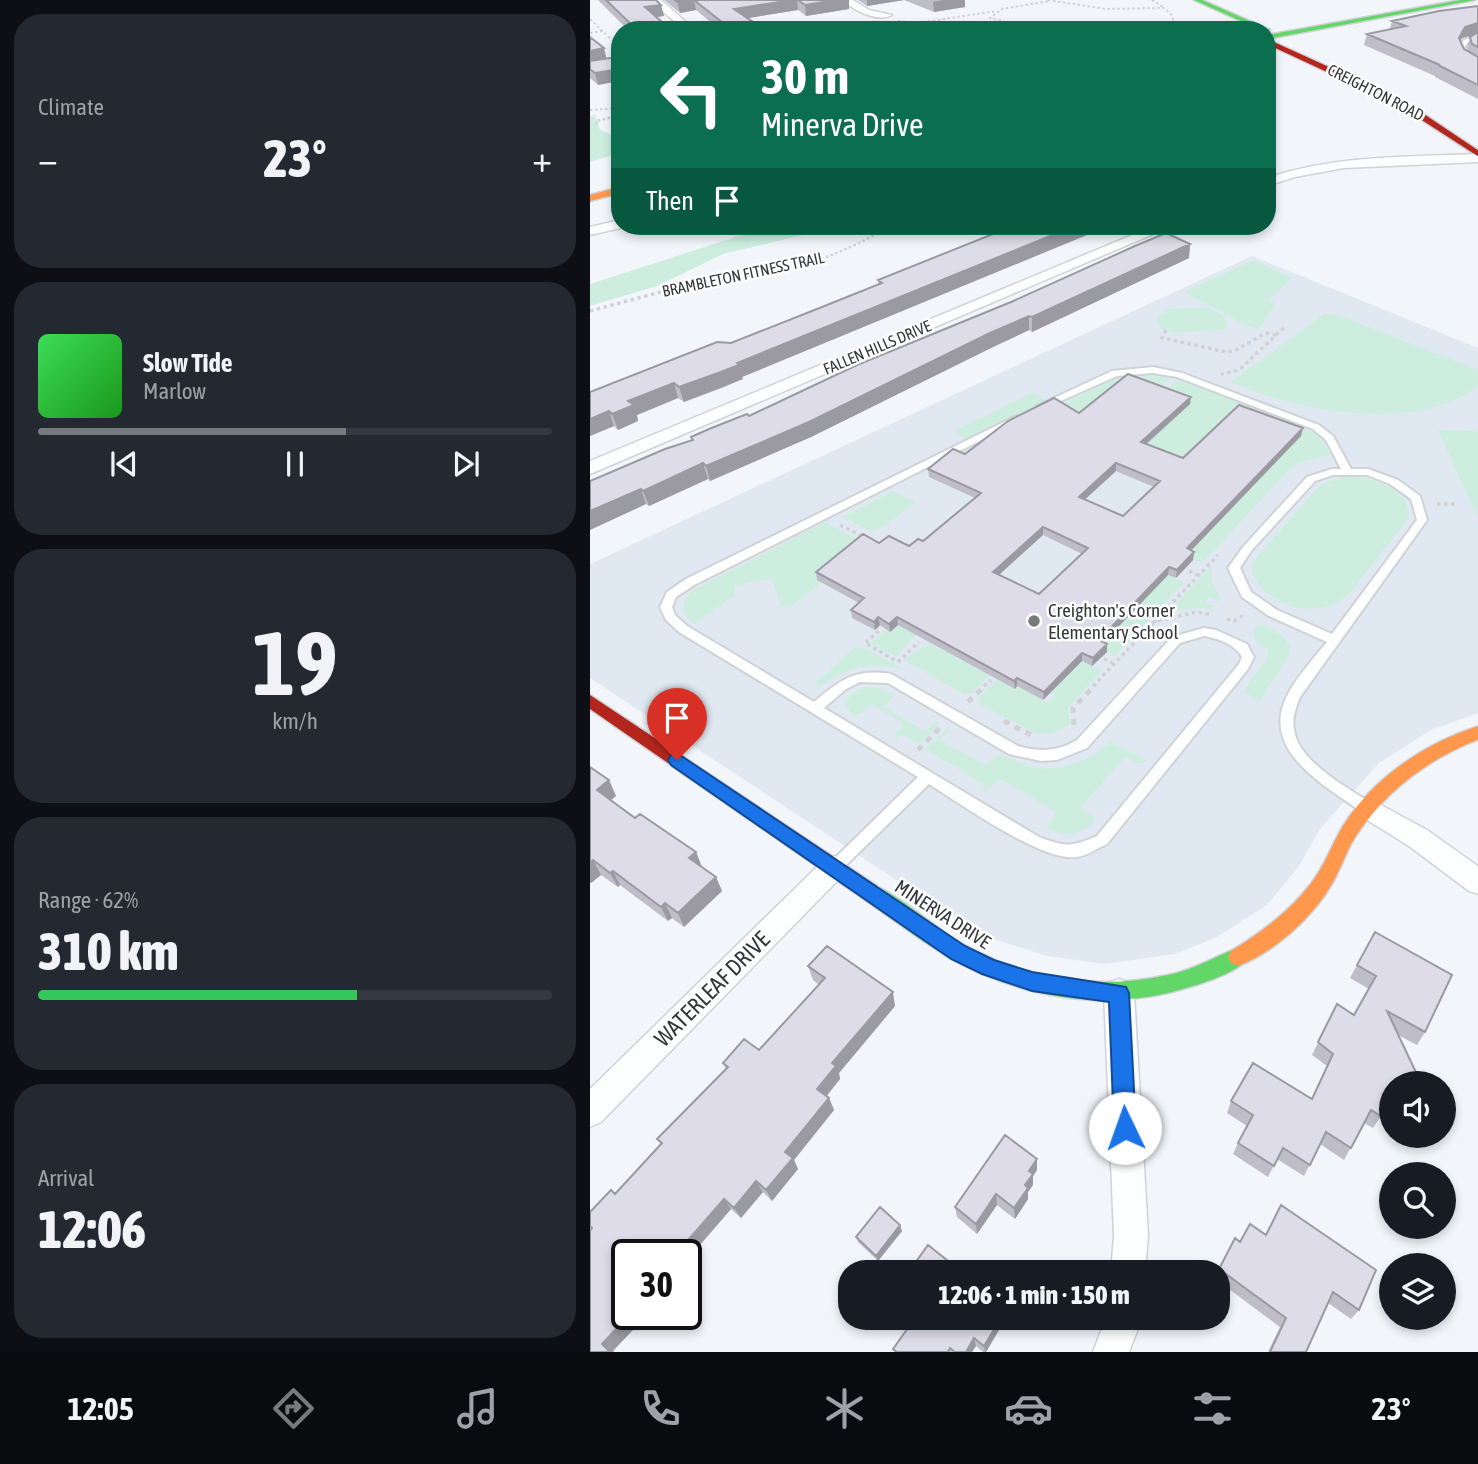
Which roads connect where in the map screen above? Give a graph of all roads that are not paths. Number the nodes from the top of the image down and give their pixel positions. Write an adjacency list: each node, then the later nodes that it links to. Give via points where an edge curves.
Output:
1 (655, 0): 7 (street)
2 (847, 0): 6 (street, via 866,12)
3 (1421, 0): 10 (street)
4 (1472, 0): 11 (street)
5 (1192, 3): 8 (street, CREIGHTON ROAD); 9 (street, CREIGHTON ROAD)
6 (887, 15)
7 (680, 21)
8 (1225, 21)
9 (1237, 21)
10 (1276, 31)
11 (1276, 32)
12 (1478, 36): 15 (lane, via 1461,48 1465,58)
13 (1276, 37): 16 (street, CREIGHTON ROAD)
14 (1276, 38): 17 (street, CREIGHTON ROAD, via 1399,100)
15 (1478, 67)
16 (1447, 113)
17 (1478, 157): 18 (street, via 1335,166)
18 (1276, 179)
19 (611, 180): 20 (street)
20 (590, 186)
21 (611, 192): 22 (street)
22 (590, 198)
23 (611, 226): 24 (street)
24 (590, 231)
25 (1144, 235): 28 (street, FALLEN HILLS DRIVE)
26 (1033, 411): 29 (lane, via 1115,373 1152,370 1179,375 1316,427 1330,438)
27 (1021, 417): 32 (lane, via 671,595 666,607 683,629)
28 (590, 468)
29 (1347, 470): 30 (lane, via 1394,482 1416,498 1422,520); 30 (lane, via 1311,479 1234,568 1246,594 1273,613)
30 (1334, 640): 35 (lane, via 1286,709 1286,730 1293,749 1308,765)
31 (590, 701): 36 (street, MINERVA DRIVE)
32 (816, 707): 34 (lane); 34 (lane, via 847,681 875,675 890,679 1014,750 1052,758 1082,744 1176,640 1204,632 1216,634 1243,647 1248,657 1102,840 1078,851 1060,851 1034,841)
33 (1478, 732): 35 (street, MINERVA DRIVE, via 1432,752)
34 (927, 777): 36 (lane)
35 (1368, 808): 37 (street); 38 (street, MINERVA DRIVE, via 1319,888 1292,920 1266,940 1224,964 1178,982)
36 (834, 867): 38 (street, MINERVA DRIVE, via 958,952 989,968 1032,982); 39 (street, WATERLEAF DRIVE)
37 (1478, 883)
38 (1118, 993): 40 (street)
39 (590, 1111)
40 (1129, 1260)
41 (1119, 1330): 42 (street)
42 (1111, 1352)

